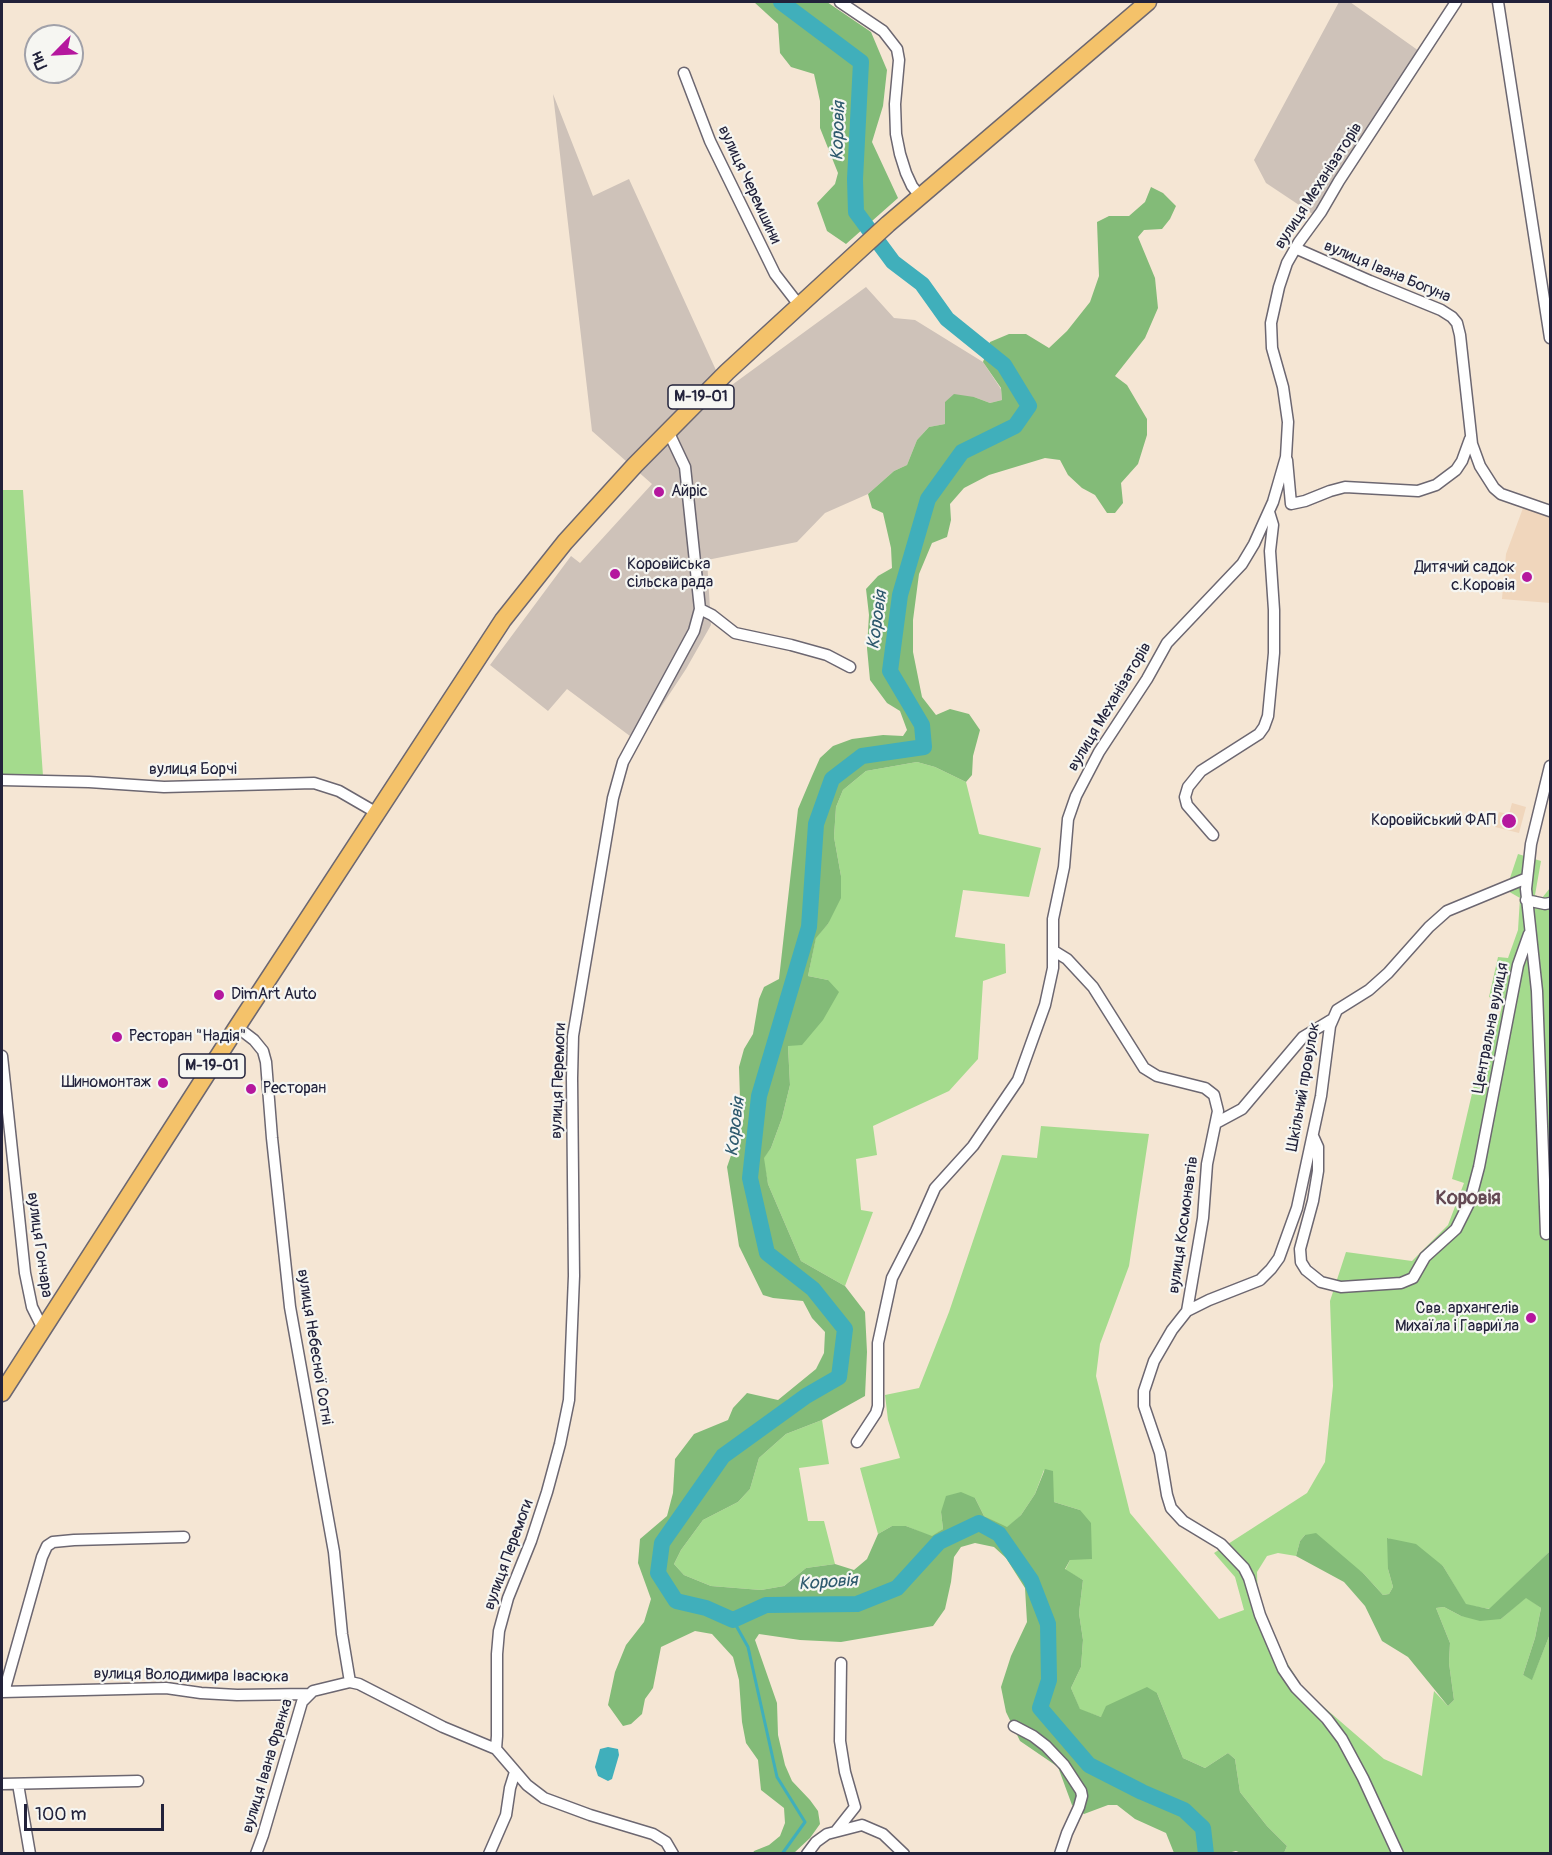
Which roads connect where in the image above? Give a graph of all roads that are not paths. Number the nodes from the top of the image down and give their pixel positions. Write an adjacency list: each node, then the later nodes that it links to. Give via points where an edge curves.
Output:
1 (840, 2): 6 (street, via 883,31 897,50 896,134 906,173)
2 (1148, 2): 6 (main road, М-19-01)
3 (1456, 2): 7 (street, вулиця Механізаторів)
4 (1498, 2): 9 (street)
5 (684, 72): 8 (street, вулиця Черемшини, via 710,141 775,274)
6 (920, 196): 8 (main road, М-19-01)
7 (1295, 248): 11 (street, вулиця Івана Богуна, via 1455,319); 12 (street, вулиця Механізаторів, via 1279,286 1271,330 1288,416)
8 (799, 305): 10 (main road, М-19-01)
9 (1551, 338)
10 (668, 431): 15 (street, вулиця Перемоги, via 685,468); 19 (main road, М-19-01, via 565,542 502,620)
11 (1471, 438): 12 (street, вулиця Івана Богуна, via 1458,468 1430,488 1407,492 1345,487 1293,504 1289,499); 13 (street, вулиця Івана Богуна, via 1480,466 1498,492)
12 (1286, 457): 14 (street, вулиця Механізаторів)
13 (1551, 511)
14 (1269, 512): 20 (street, вулиця Механізаторів, via 1273,525 1270,551 1274,653 1268,716 1259,734 1201,771 1185,797 1187,806); 25 (street, вулиця Механізаторів, via 1242,564 1167,643 1080,787 1068,819 1064,867 1053,919)
15 (700, 609): 16 (street, via 735,633 827,655); 42 (street, вулиця Перемоги, via 694,631 623,762 614,792 573,1036 574,1276 569,1400 547,1492 499,1631)
16 (850, 667)
17 (1551, 766): 21 (street, Центральна вулиця, via 1531,844)
18 (2, 780): 19 (street, вулиця Борчі, via 164,787 314,783 339,791)
19 (377, 813): 27 (main road, М-19-01)
20 (1213, 835)
21 (1527, 878): 22 (street, Центральна вулиця); 26 (street, Шкільний провулок, via 1447,911 1388,973 1369,990 1342,1005)
22 (1526, 900): 23 (street); 24 (street, Центральна вулиця)
23 (1551, 903)
24 (1529, 934): 30 (street, Центральна вулиця, via 1516,975 1470,1201 1456,1229 1429,1253 1413,1278 1401,1283 1341,1287 1321,1282 1306,1270 1300,1249 1318,1171); 31 (street, via 1537,991)
25 (1054, 951): 29 (street, вулиця Космонавтів, via 1094,987 1144,1068 1157,1076 1213,1093 1218,1111); 35 (street, вулиця Механізаторів, via 1048,995 1020,1076 973,1146 935,1188 892,1278 878,1343 878,1406)
26 (1331, 1020): 29 (street, via 1303,1037 1242,1110); 30 (street, Шкільний провулок)
27 (237, 1027): 33 (main road, М-19-01); 38 (street, вулиця Небесної Сотні, via 251,1036 266,1058 290,1307 334,1552)
28 (2, 1056): 33 (street, вулиця Гончара, via 25,1274 32,1307)
29 (1216, 1123): 32 (street, вулиця Космонавтів)
30 (1313, 1136): 32 (street, Шкільний провулок, via 1295,1216 1279,1258 1256,1282)
31 (1546, 1234)
32 (1187, 1311): 55 (street, вулиця Космонавтів, via 1157,1355 1143,1397 1160,1453 1168,1502 1183,1521 1221,1544 1244,1568 1283,1669 1342,1739)
33 (43, 1329): 34 (main road, М-19-01)
34 (2, 1393)
35 (857, 1442)
36 (184, 1537): 39 (street, via 74,1540 47,1546)
37 (841, 1663): 47 (street, via 840,1741 855,1807)
38 (350, 1682): 40 (street, вулиця Володимира Івасюка); 42 (street)
39 (3, 1692): 40 (street, вулиця Володимира Івасюка, via 166,1688 230,1694)
40 (311, 1692): 50 (street, вулиця Івана Франка, via 300,1707)
41 (1014, 1726): 54 (street, via 1052,1752 1081,1791 1080,1807)
42 (496, 1749): 43 (street)
43 (514, 1772): 48 (street, via 544,1798 653,1834); 51 (street, via 506,1815)
44 (138, 1780): 46 (street)
45 (2, 1784): 46 (street)
46 (18, 1784): 49 (street)
47 (836, 1831): 52 (street, via 822,1837); 53 (street, via 867,1826 883,1834)
48 (673, 1852)
49 (30, 1854)
50 (256, 1854)
51 (489, 1854)
52 (807, 1854)
53 (904, 1854)
54 (1060, 1854)
55 (1398, 1854)

